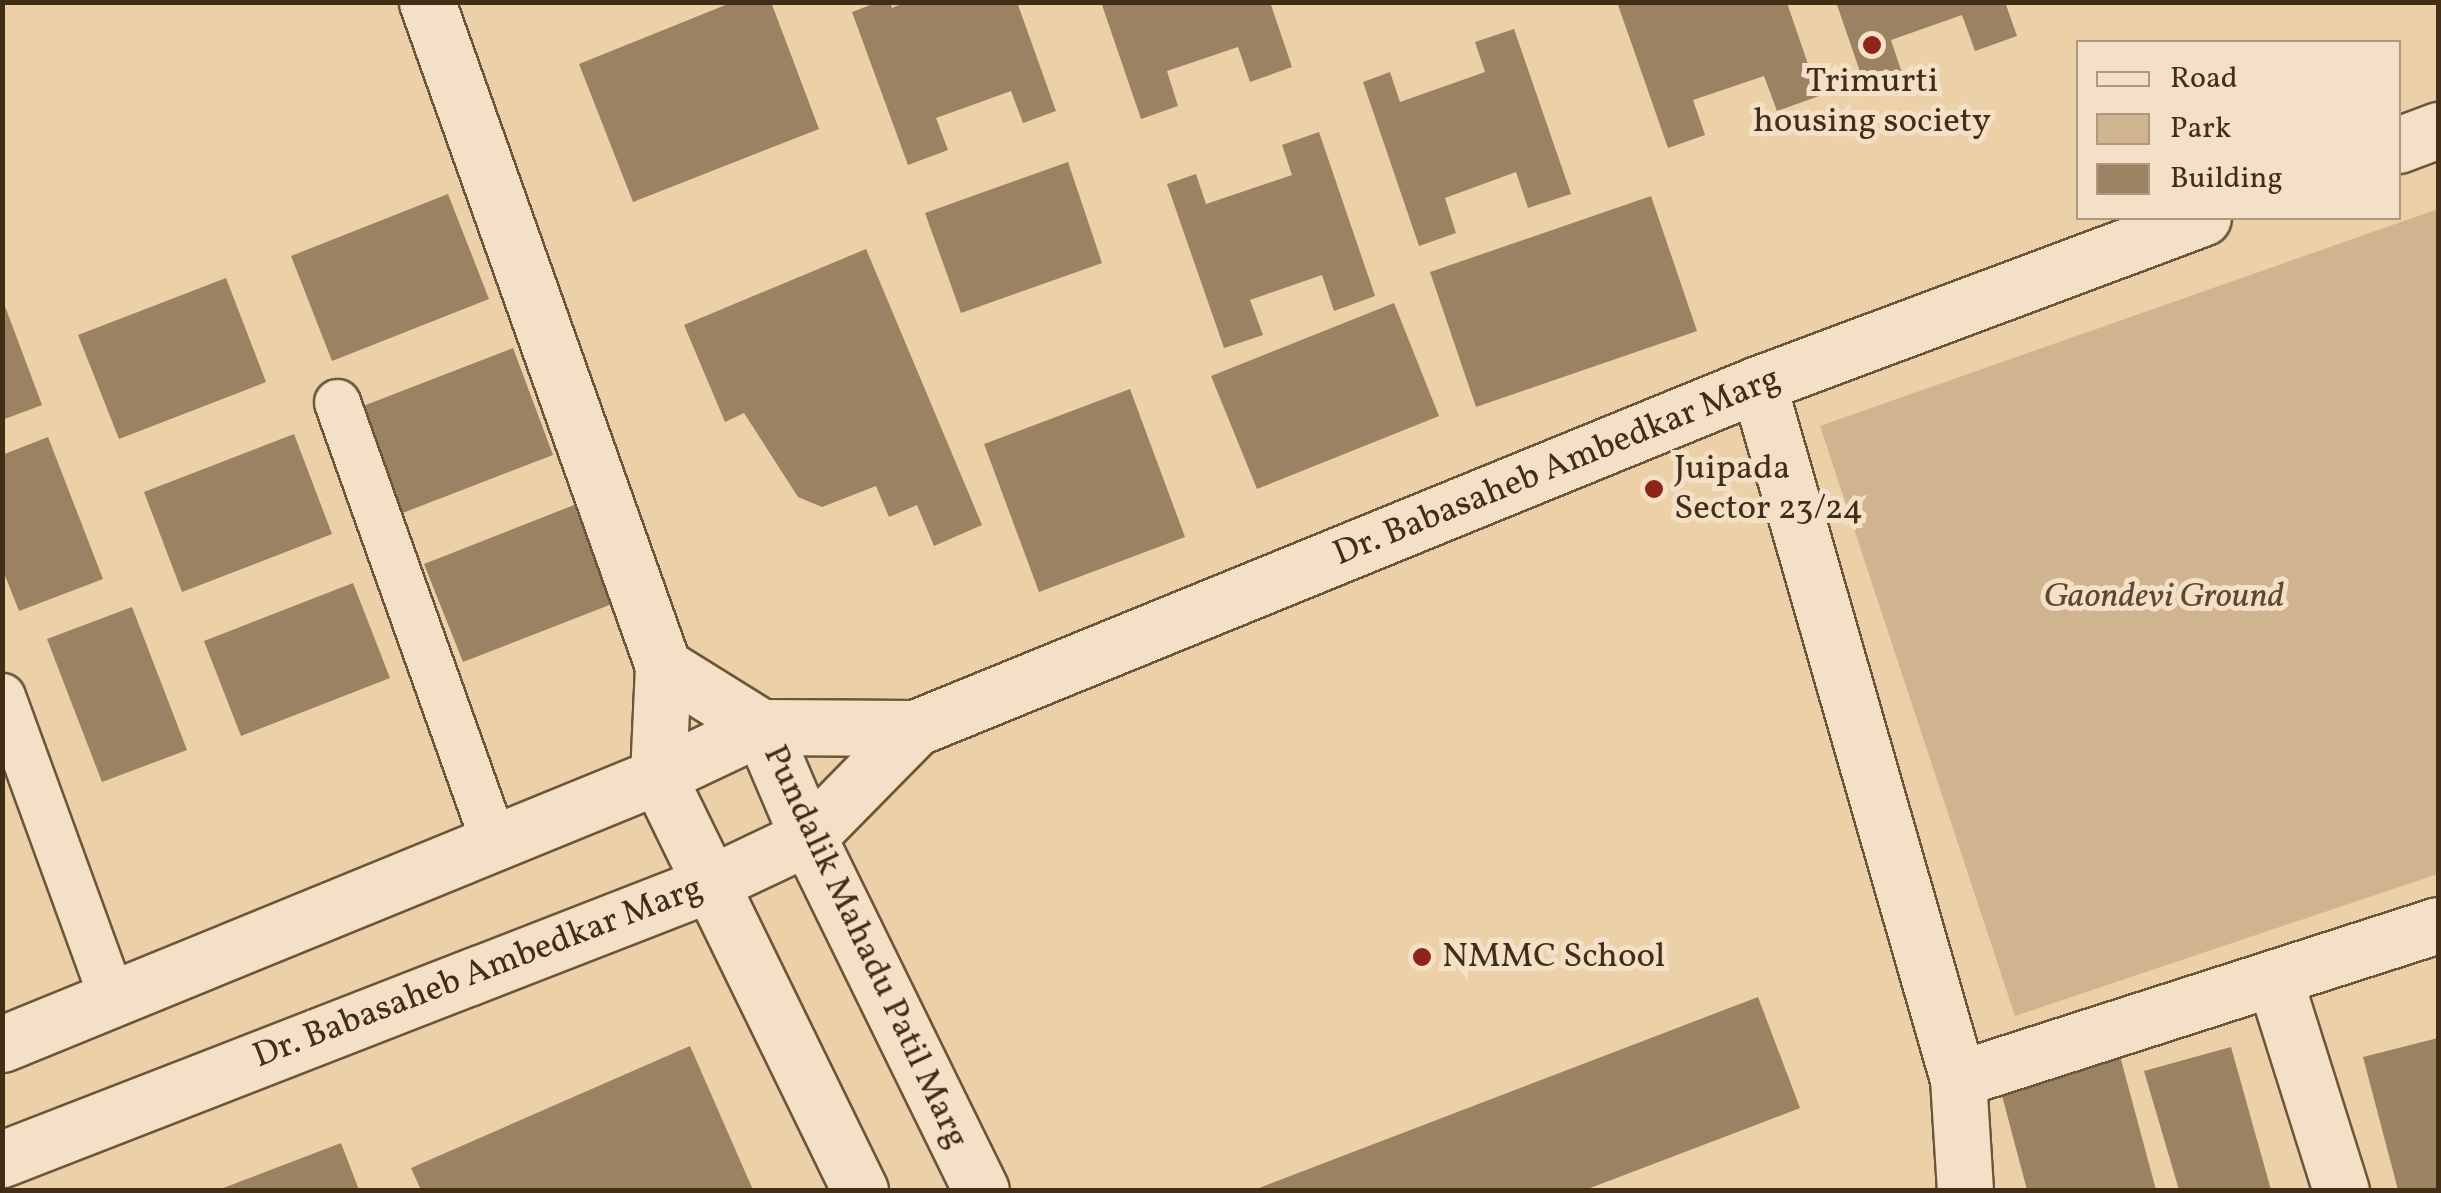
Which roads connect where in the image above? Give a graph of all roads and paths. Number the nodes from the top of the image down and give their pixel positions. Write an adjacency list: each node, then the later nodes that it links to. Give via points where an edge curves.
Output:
1 (427, 2): 7 (street)
2 (2438, 130): 3 (street)
3 (2401, 143)
4 (2198, 220): 5 (street, Dr. Babasaheb Ambedkar Marg)
5 (1758, 384): 10 (street, Dr. Babasaheb Ambedkar Marg); 19 (street)
6 (337, 402): 13 (lane)
7 (664, 666): 9 (street, Pundalik Mahadu Patil Marg); 11 (street)
8 (2, 696): 17 (lane)
9 (761, 727): 10 (street, Dr. Babasaheb Ambedkar Marg); 11 (street, Dr. Babasaheb Ambedkar Marg); 12 (street, Pundalik Mahadu Patil Marg)
10 (916, 728): 12 (street, Dr. Babasaheb Ambedkar Marg)
11 (658, 776): 13 (street, Dr. Babasaheb Ambedkar Marg); 14 (street)
12 (808, 837): 14 (street, Dr. Babasaheb Ambedkar Marg); 22 (street, Pundalik Mahadu Patil Marg)
13 (494, 843): 17 (street, Dr. Babasaheb Ambedkar Marg)
14 (709, 884): 20 (street, Dr. Babasaheb Ambedkar Marg); 21 (street)
15 (2438, 925): 16 (street)
16 (2274, 978): 19 (street); 24 (street)
17 (112, 999): 18 (street, Dr. Babasaheb Ambedkar Marg)
18 (2, 1044)
19 (1958, 1079): 23 (street)
20 (2, 1158)
21 (860, 1190)
22 (981, 1190)
23 (1965, 1190)
24 (2341, 1190)

